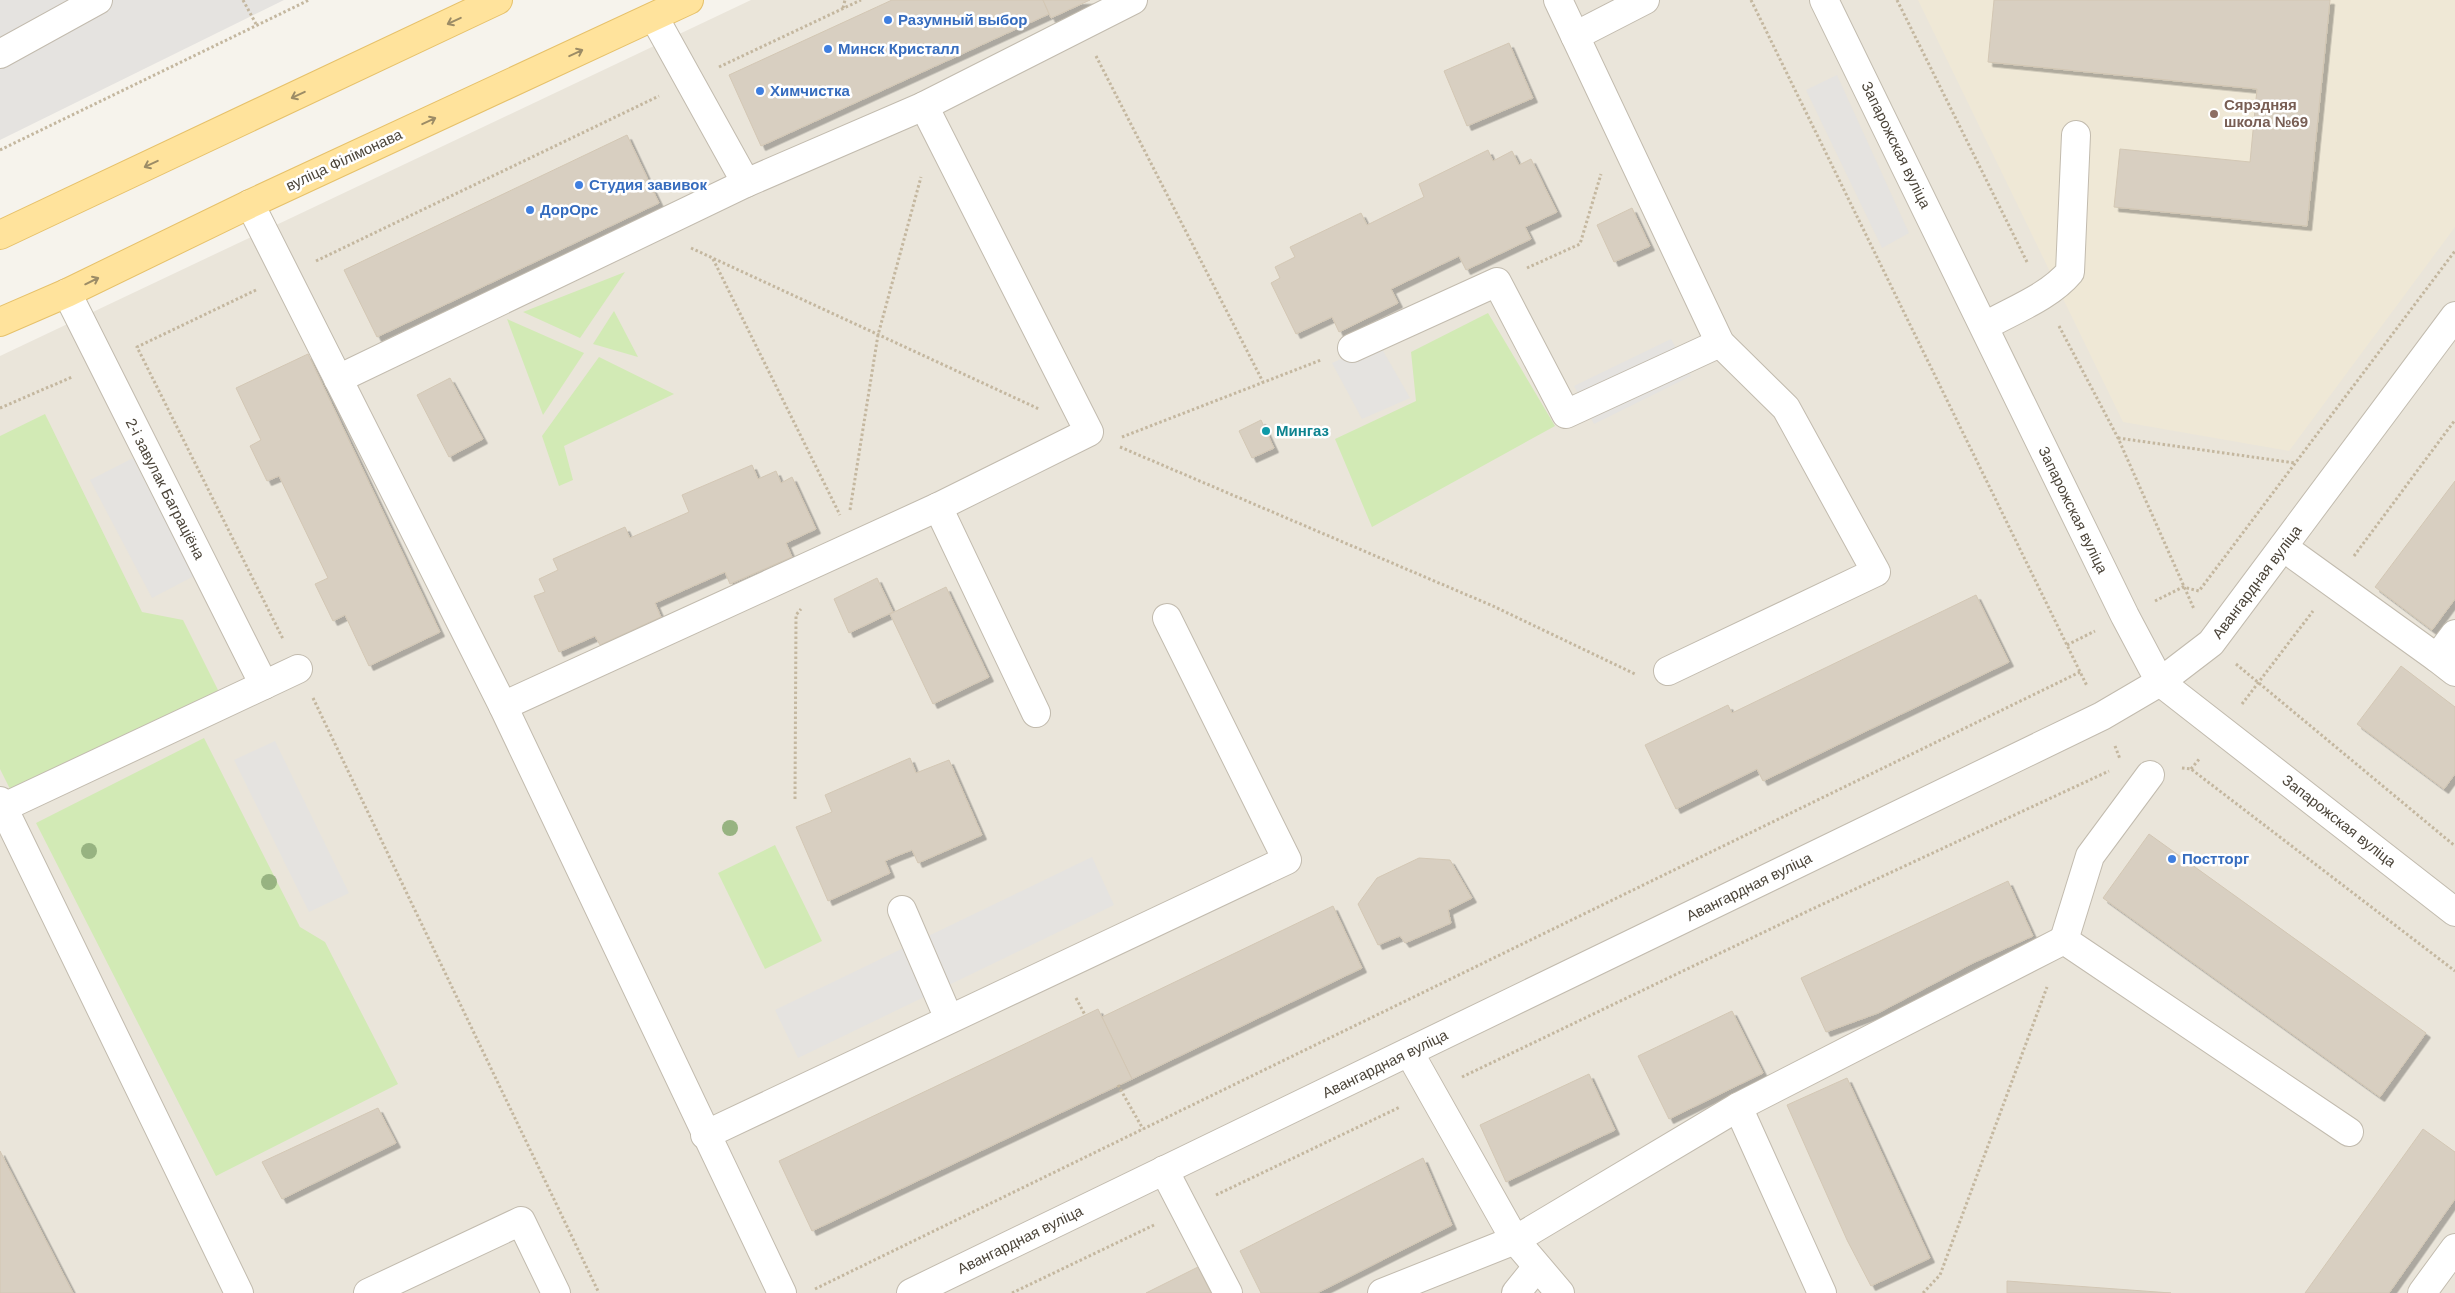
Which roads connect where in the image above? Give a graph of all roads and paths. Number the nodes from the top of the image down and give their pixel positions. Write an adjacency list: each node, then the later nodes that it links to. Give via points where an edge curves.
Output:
1 (98, 0): 18 (street)
2 (243, 0): 15 (path)
3 (309, 0): 15 (path)
4 (498, 0): 27 (main road, one-way to 27)
5 (689, 0): 14 (main road, вуліца Філімонава)
6 (845, 0): 13 (path)
7 (861, 0): 13 (path)
8 (1133, 0): 16 (street)
9 (1558, 0): 17 (street)
10 (1645, 0): 17 (street)
11 (1824, 0): 36 (street, Запарожская вуліца)
12 (1897, 0): 33 (path)
13 (843, 8): 19 (path)
14 (654, 17): 19 (street); 25 (main road, вуліца Філімонава, one-way to 14)
15 (256, 24): 23 (path)
16 (1081, 27): 20 (street); 43 (path)
17 (1575, 36): 21 (street)
18 (0, 54)
19 (690, 81): 24 (street); 30 (path)
20 (929, 117): 24 (street); 37 (path); 45 (street)
21 (1617, 124): 31 (path, via 1580,244); 38 (street)
22 (2076, 135): 33 (street, via 2070,272 2061,283)
23 (0, 150)
24 (746, 183): 26 (street)
25 (250, 204): 30 (street); 32 (main road, вуліца Філімонава, one-way to 25)
26 (650, 229): 29 (path); 42 (street)
27 (0, 235)
28 (2455, 251): 47 (path)
29 (712, 258): 37 (path); 49 (path)
30 (286, 276): 42 (street); 59 (path, via 137,347)
31 (1497, 282): 38 (street, via 1566,414); 39 (street)
32 (67, 293): 35 (main road, вуліца Філімонава); 41 (street, 2-і завулак Баграціёна)
33 (2043, 294): 36 (street); 46 (path)
34 (2455, 316): 40 (street, Авангардная вуліца)
35 (0, 322)
36 (1985, 326): 53 (street, Запарожская вуліца)
37 (878, 335): 45 (path); 49 (path)
38 (1720, 343): 60 (street, via 1786,408 1876,572)
39 (1352, 348): 43 (path)
40 (2445, 349): 50 (street, Авангардная вуліца)
41 (102, 364): 44 (path); 63 (street, 2-і завулак Баграціёна)
42 (338, 379): 64 (street)
43 (1263, 382): 45 (path)
44 (0, 408)
45 (1099, 437): 48 (street); 60 (path, via 1492,606 1646,680)
46 (2118, 438): 47 (path); 51 (path)
47 (2295, 464): 51 (path, via 2199,591)
48 (938, 507): 49 (street); 65 (street)
49 (845, 539): 64 (street)
50 (2283, 547): 56 (street, Авангардная вуліца); 58 (street)
51 (2184, 587): 53 (path); 56 (path)
52 (802, 608): 68 (path, via 796,615)
53 (2125, 616): 57 (path); 62 (street, Запарожская вуліца)
54 (1167, 618): 74 (street, via 1287,860)
55 (2455, 634): 58 (street)
56 (2211, 643): 62 (street, Авангардная вуліца); 70 (path)
57 (2067, 645)
58 (2446, 665)
59 (298, 669): 63 (street); 90 (path)
60 (1668, 671)
61 (2080, 672): 79 (path)
62 (2160, 682): 72 (street, Запарожская вуліца); 75 (street, Авангардная вуліца, via 2102,716)
63 (264, 685): 69 (street)
64 (503, 706): 81 (street)
65 (1036, 713)
66 (2114, 769): 77 (path, via 1799,915)
67 (2150, 776): 73 (street, via 2090,856)
68 (795, 799)
69 (1, 806): 87 (street)
70 (2455, 846)
71 (902, 910): 74 (street)
72 (2455, 912)
73 (2064, 940): 78 (street); 80 (street); 100 (path, via 1940,1275)
74 (949, 1019): 81 (street)
75 (1409, 1052): 77 (street); 82 (street, Авангардная вуліца)
76 (1118, 1085): 79 (path)
77 (1431, 1092): 83 (path); 84 (street)
78 (1738, 1107): 84 (street); 99 (street)
79 (1143, 1129): 92 (path)
80 (2349, 1132)
81 (705, 1135): 91 (street)
82 (1164, 1170): 83 (street); 93 (street, Авангардная вуліца)
83 (1185, 1210): 94 (path); 95 (street)
84 (1515, 1240): 86 (street); 96 (street)
85 (2455, 1248): 101 (street)
86 (1537, 1267): 97 (street); 98 (street)
87 (239, 1293)
88 (368, 1293): 89 (street, via 521,1220)
89 (556, 1293)
90 (599, 1293)
91 (782, 1293)
92 (806, 1293)
93 (911, 1293)
94 (1012, 1293)
95 (1228, 1293)
96 (1382, 1293)
97 (1516, 1293)
98 (1560, 1293)
99 (1822, 1293)
100 (1923, 1293)
101 (2422, 1293)

